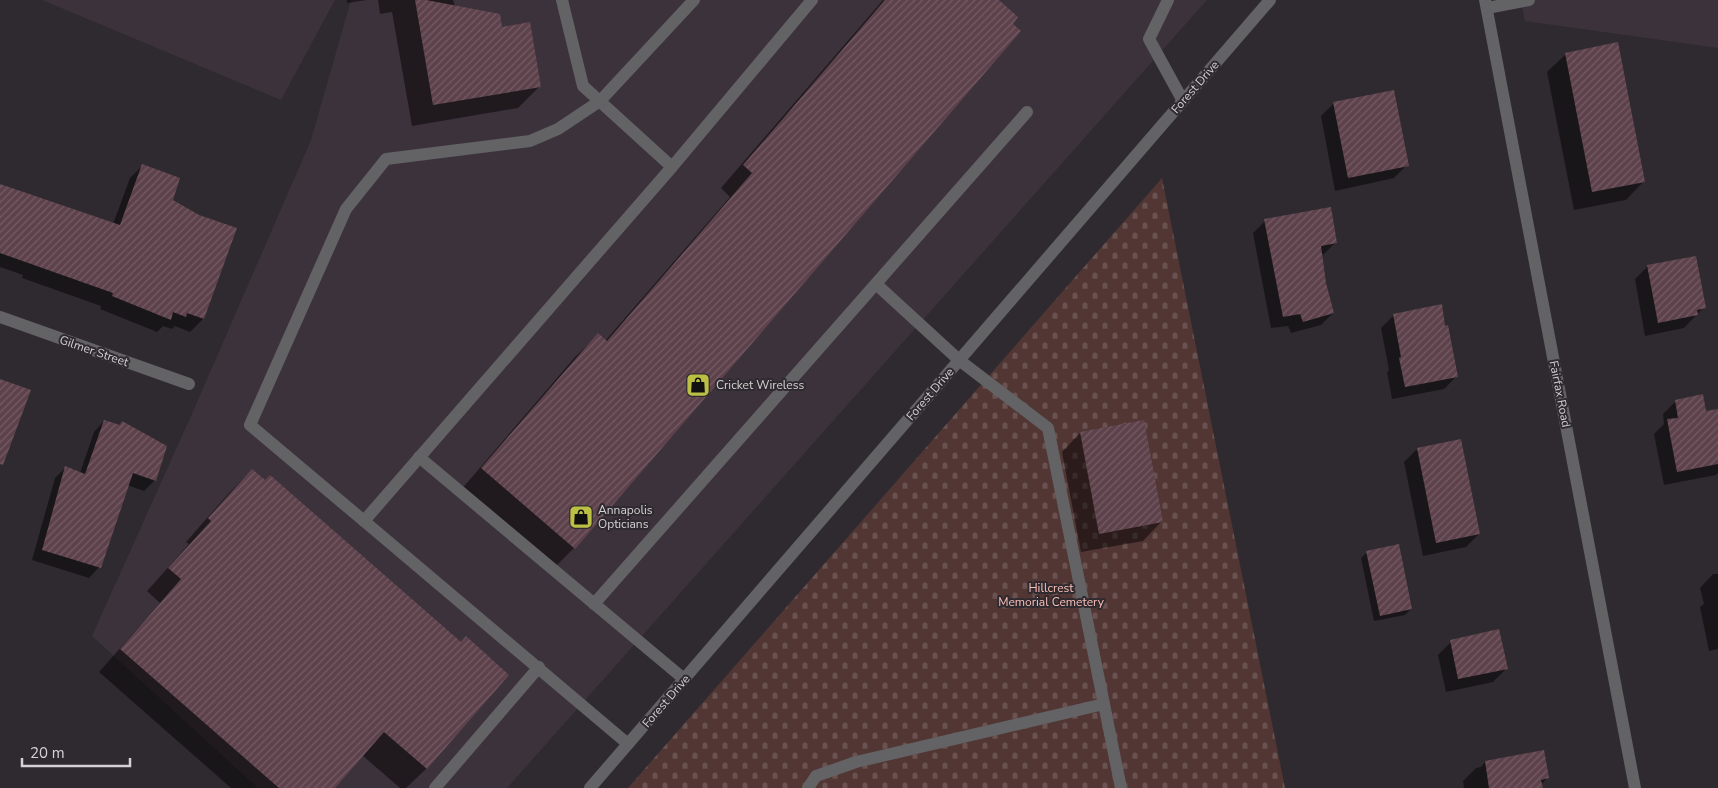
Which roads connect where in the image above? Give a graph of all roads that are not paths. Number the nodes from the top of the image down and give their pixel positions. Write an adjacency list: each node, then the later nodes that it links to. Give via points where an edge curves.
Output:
1 (562, 0): 8 (street, via 582,86)
2 (694, 0): 8 (street)
3 (812, 0): 11 (street)
4 (1168, 0): 9 (street, via 1149,39)
5 (1270, 0): 9 (street, Forest Drive)
6 (1529, 0): 7 (street)
7 (1486, 4): 27 (street, Fairfax Road)
8 (600, 101): 11 (street); 17 (street, via 558,129 530,141 386,159 346,209 250,425)
9 (1183, 101): 14 (street, Forest Drive)
10 (1027, 112): 12 (street)
11 (672, 167): 16 (street)
12 (876, 284): 14 (street); 18 (street)
13 (0, 317): 15 (street, Gilmer Street)
14 (959, 360): 20 (street, Forest Drive); 21 (street, via 1048,428)
15 (189, 384)
16 (419, 457): 17 (street); 18 (street)
17 (364, 521): 19 (street)
18 (594, 604): 20 (street)
19 (539, 667): 22 (street); 23 (street)
20 (684, 679): 22 (street, Forest Drive)
21 (1104, 704): 25 (street, via 856,762 816,776); 26 (street)
22 (628, 744): 24 (street, Forest Drive)
23 (435, 788)
24 (590, 788)
25 (808, 788)
26 (1120, 788)
27 (1635, 788)

